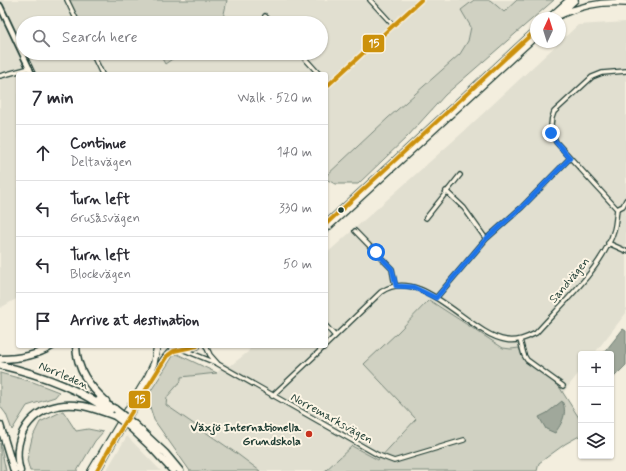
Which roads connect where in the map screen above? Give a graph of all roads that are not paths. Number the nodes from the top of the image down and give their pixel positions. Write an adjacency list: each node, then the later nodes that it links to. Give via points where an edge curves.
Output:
1 (67, 0): 11 (street)
2 (370, 0): 12 (street)
3 (421, 0): 12 (street)
4 (569, 0): 8 (main road)
5 (575, 0): 9 (main road)
6 (626, 3): 10 (main road, via 592,4)
7 (0, 6): 14 (street)
8 (556, 12)
9 (562, 12)
10 (566, 13)
11 (75, 16)
12 (393, 26): 25 (street)
13 (530, 36): 32 (main road)
14 (16, 39)
15 (530, 42): 33 (main road)
16 (26, 60): 19 (street)
17 (95, 60): 22 (street)
18 (307, 60): 23 (street)
19 (30, 68): 21 (street); 24 (street)
20 (626, 71): 26 (street, via 602,73 592,77 554,112 551,133)
21 (31, 72)
22 (101, 72)
23 (318, 72)
24 (0, 76)
25 (328, 83)
26 (570, 158): 30 (street); 35 (street)
27 (460, 175): 28 (street)
28 (446, 191): 31 (street); 35 (street, via 464,208)
29 (626, 200): 30 (street, via 623,206)
30 (617, 209): 36 (street, Sandvägen, via 614,230)
31 (426, 218)
32 (328, 222)
33 (328, 227)
34 (356, 231): 38 (street, via 391,267)
35 (486, 239): 39 (street)
36 (608, 243): 37 (street); 42 (street, Sandvägen, via 591,272 536,333)
37 (626, 251)
38 (396, 286): 39 (street, via 413,287); 41 (street, via 381,292)
39 (436, 298): 42 (street, via 494,337)
40 (328, 328): 41 (street)
41 (335, 336): 43 (street)
42 (520, 340): 55 (street, via 527,360)
43 (328, 342)
44 (48, 348): 52 (highway, via 30,356)
45 (76, 348): 57 (highway, via 85,378)
46 (157, 348): 63 (main road, via 148,376)
47 (178, 348): 51 (main road)
48 (186, 348): 51 (main road)
49 (207, 348): 54 (street, Norremarksvägen)
50 (322, 348): 56 (street)
51 (181, 349): 54 (street); 64 (main road, via 170,353 164,359)
52 (0, 360): 57 (highway, Norrleden, via 60,380 87,393)
53 (0, 364): 57 (highway, Norrleden, via 58,383)
54 (218, 364): 56 (street, Norremarksvägen)
55 (563, 386)
56 (272, 396): 60 (street, Norremarksvägen, via 378,455 394,461)
57 (115, 412): 59 (highway, bridge); 62 (highway, via 75,404 52,407 40,413 26,425 18,442 17,459)
58 (0, 425): 61 (highway)
59 (132, 426): 65 (highway); 66 (highway, via 164,453)
60 (464, 440)
61 (14, 471)
62 (20, 471)
63 (91, 471)
64 (97, 471)
65 (173, 471)
66 (180, 471)

